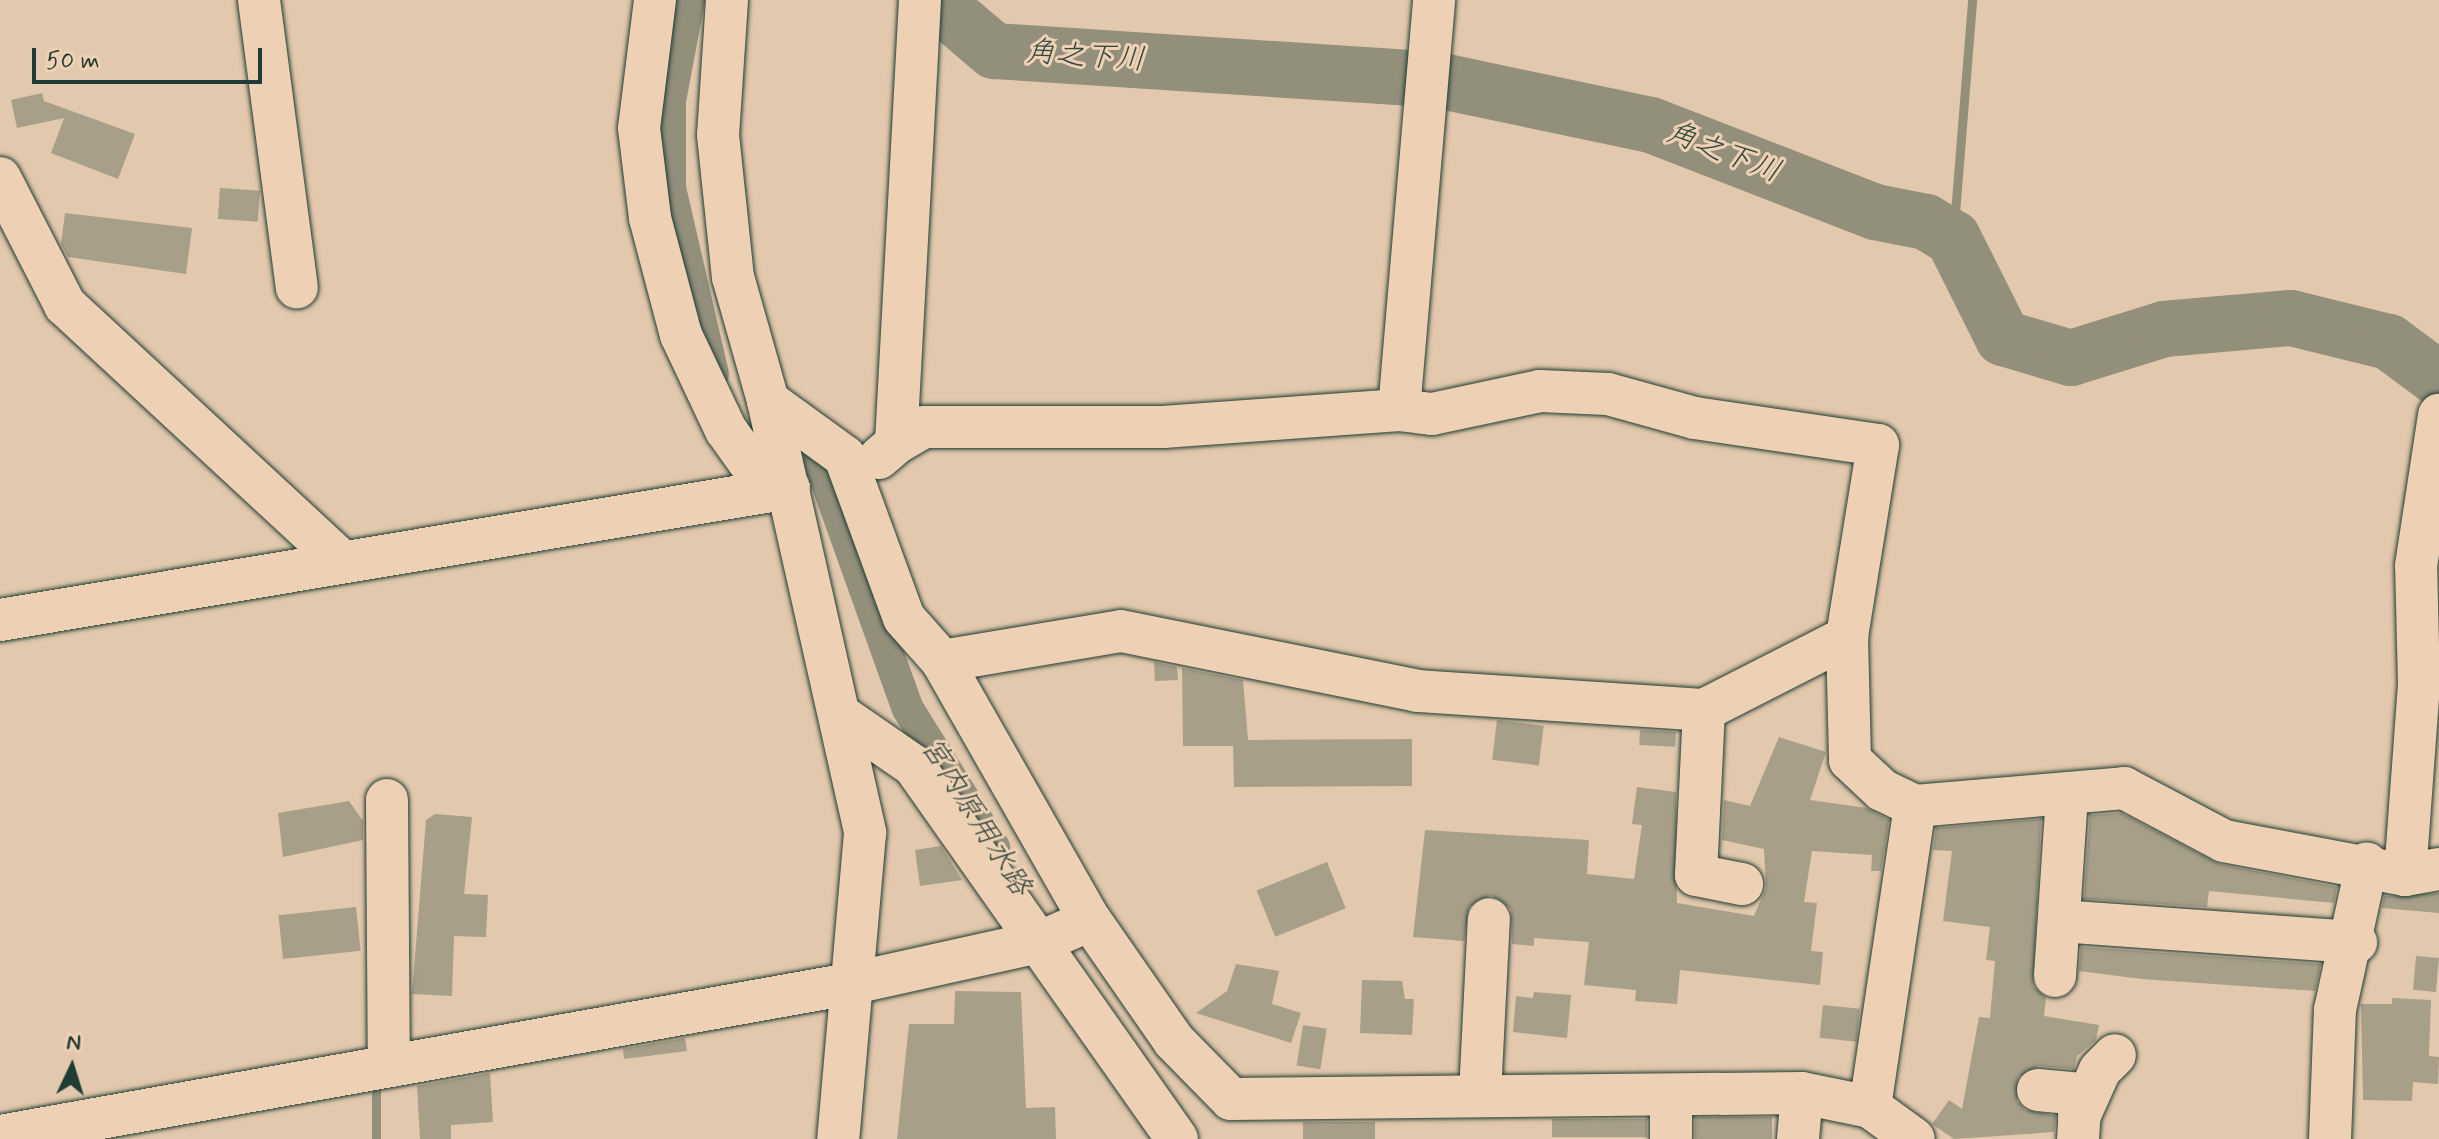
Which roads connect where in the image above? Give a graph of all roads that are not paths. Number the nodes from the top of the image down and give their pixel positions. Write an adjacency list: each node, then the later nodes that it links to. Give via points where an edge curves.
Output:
1 (259, 0): 7 (street)
2 (655, 0): 13 (street, via 639,128 650,218 681,335 726,430)
3 (727, 0): 8 (street, via 721,167 733,277)
4 (920, 0): 11 (street)
5 (1434, 0): 9 (street)
6 (0, 178): 14 (street, via 65,305)
7 (297, 288)
8 (768, 401): 12 (street, via 845,457); 13 (street)
9 (1399, 410): 11 (street, via 1163,427 924,427); 16 (street, via 1432,414 1540,391 1608,394 1695,418 1878,445)
10 (2439, 415): 23 (street, via 2416,566 2419,685)
11 (896, 443): 12 (street)
12 (853, 479): 17 (street, via 904,618)
13 (779, 489): 14 (street); 19 (street)
14 (340, 560): 15 (street)
15 (0, 620)
16 (1847, 637): 18 (street); 22 (street, via 1850,760 1882,790)
17 (942, 661): 18 (street, via 1121,631 1418,691); 26 (street)
18 (1704, 710): 24 (street, via 1696,875)
19 (843, 717): 28 (street, via 914,766); 31 (street, via 865,833)
20 (2067, 793): 22 (street); 23 (street, via 2124,788 2224,841); 27 (street)
21 (387, 800): 33 (street)
22 (1915, 806): 38 (street)
23 (2404, 869): 29 (street)
24 (1742, 884)
25 (1489, 919): 36 (street)
26 (1089, 921): 28 (street); 36 (street, via 1174,1041 1231,1099)
27 (2060, 921): 29 (street); 30 (street)
28 (1040, 936): 31 (street); 42 (street)
29 (2356, 942): 46 (street, via 2335,1010)
30 (2055, 976)
31 (849, 984): 33 (street); 41 (street)
32 (2115, 1055): 39 (street, via 2100,1070)
33 (382, 1057): 40 (street)
34 (2038, 1090): 39 (street, via 2081,1094)
35 (1802, 1093): 37 (street); 38 (street); 44 (street)
36 (1480, 1094): 37 (street)
37 (1671, 1095): 43 (street)
38 (1870, 1107): 45 (street)
39 (2084, 1133)
40 (0, 1136)
41 (838, 1139)
42 (1177, 1139)
43 (1671, 1139)
44 (1798, 1139)
45 (1914, 1139)
46 (2330, 1139)

